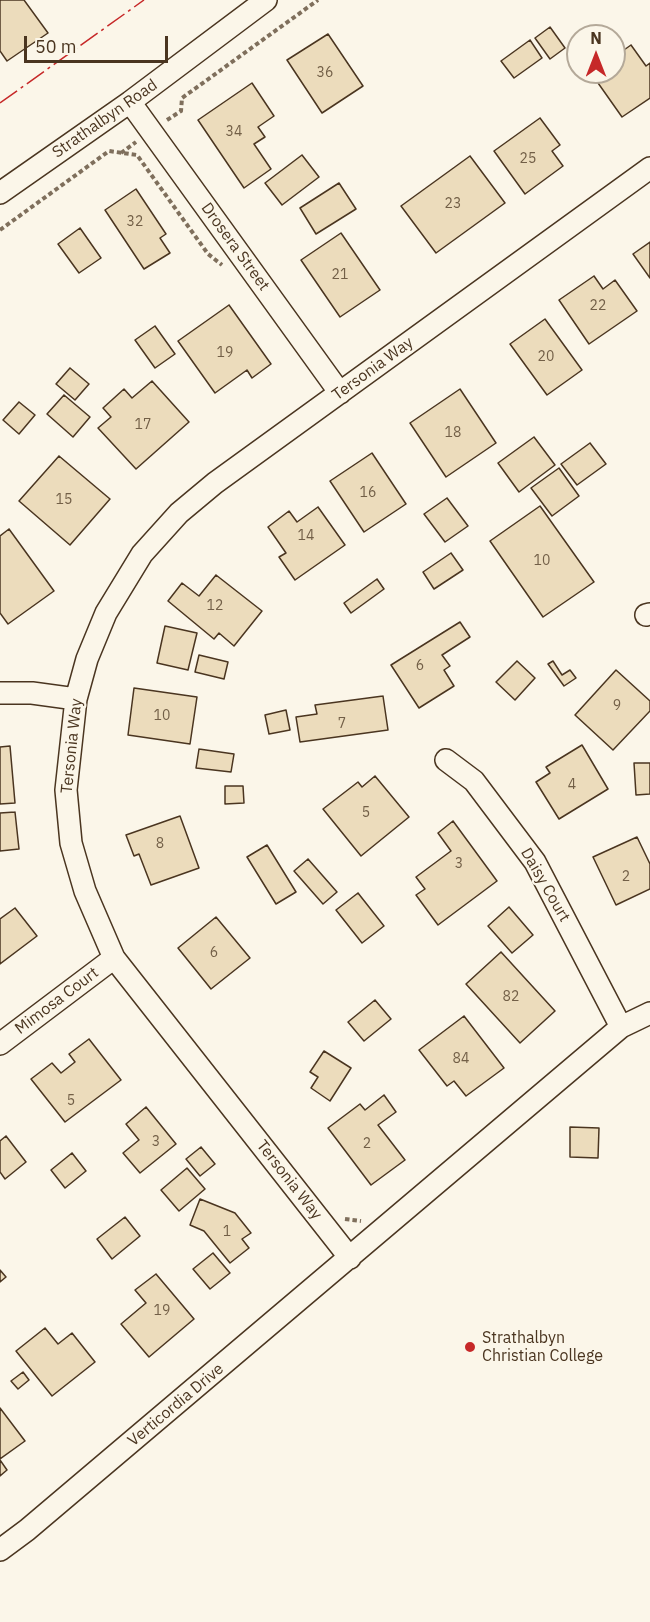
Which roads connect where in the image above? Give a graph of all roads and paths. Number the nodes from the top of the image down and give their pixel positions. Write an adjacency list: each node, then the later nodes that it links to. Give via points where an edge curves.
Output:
1 (266, 0): 3 (street, Strathalbyn Road)
2 (318, 0): 4 (path, via 182,98 180,111)
3 (130, 102): 8 (street, Strathalbyn Road); 11 (street, Drosera Street)
4 (166, 121)
5 (135, 143): 6 (path)
6 (121, 153): 9 (path, via 109,151); 10 (path, via 137,155 208,254)
7 (650, 168): 11 (street, Tersonia Way)
8 (0, 193)
9 (0, 230)
10 (231, 268)
11 (340, 393): 13 (street, Tersonia Way, via 215,483 179,513 142,554 106,613)
12 (0, 693): 13 (street)
13 (76, 699): 15 (street, Tersonia Way, via 66,790 71,843 85,891)
14 (446, 760): 17 (street, Daisy Court, via 474,781 536,862)
15 (114, 958): 18 (street, Mimosa Court); 21 (street, Tersonia Way)
16 (650, 1013): 17 (street)
17 (621, 1027): 21 (street)
18 (0, 1044)
19 (339, 1216): 20 (path)
20 (365, 1221)
21 (350, 1258): 22 (street, Verticordia Drive)
22 (0, 1550)

